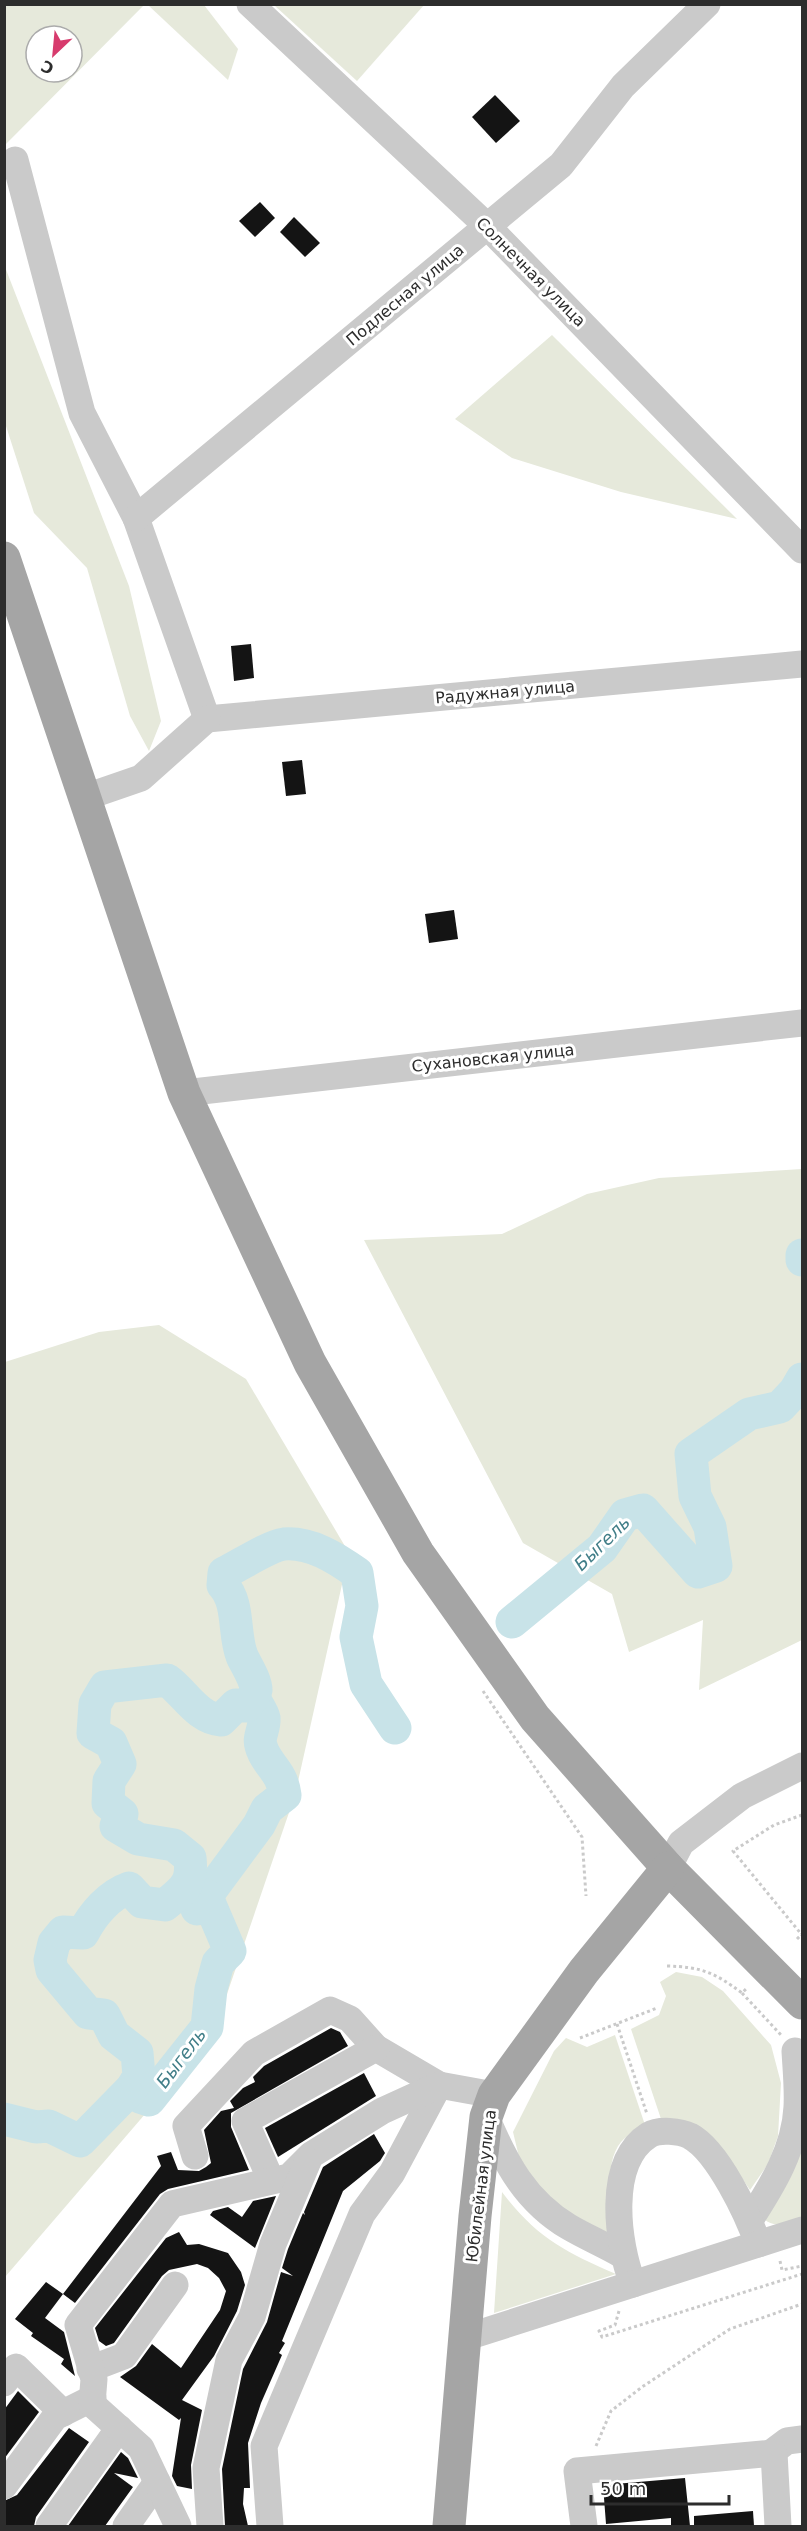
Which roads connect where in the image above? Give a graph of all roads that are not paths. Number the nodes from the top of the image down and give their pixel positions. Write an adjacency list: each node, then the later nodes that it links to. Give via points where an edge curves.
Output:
1 (250, 4): 4 (street, Солнечная улица)
2 (697, 10): 4 (street, Подлесная улица, via 623,86 561,165)
3 (15, 160): 5 (street, via 82,412)
4 (487, 226): 5 (street, Подлесная улица); 6 (street, Солнечная улица)
5 (136, 518): 9 (street)
6 (802, 550)
7 (4, 558): 10 (main road)
8 (802, 664): 9 (street, Радужная улица)
9 (207, 719): 10 (street, via 141,777)
10 (83, 798): 12 (main road)
11 (802, 1023): 12 (street, Сухановская улица)
12 (184, 1093): 14 (main road, via 310,1363 418,1553 535,1718)
13 (802, 1766): 14 (street, via 733,1803 681,1843)
14 (668, 1868): 15 (main road); 19 (main road, Юбилейная улица, via 584,1971)
15 (802, 2003)
16 (376, 2048): 18 (street); 21 (street, via 350,2019 330,2010 254,2053 186,2126); 22 (street, via 245,2121)
17 (795, 2051): 24 (street, via 797,2106 792,2137)
18 (439, 2085): 19 (street); 20 (street, via 382,2112); 42 (street, via 392,2173 362,2214 264,2446)
19 (490, 2106): 25 (street, via 514,2176 538,2203 568,2227); 28 (main road, Юбилейная улица)
20 (311, 2154): 22 (street, via 289,2177); 41 (street, via 273,2244 252,2317 229,2360 206,2468)
21 (195, 2156)
22 (271, 2180): 29 (street, via 172,2204 78,2325)
23 (802, 2230): 24 (street)
24 (762, 2240): 25 (street, via 713,2157 689,2136 654,2132 632,2149 622,2169); 26 (street)
25 (622, 2255): 26 (street)
26 (633, 2284): 28 (street)
27 (175, 2285): 29 (street, via 124,2356)
28 (464, 2338): 43 (main road, Юбилейная улица)
29 (90, 2369): 31 (street)
30 (4, 2383): 32 (street, via 16,2367)
31 (93, 2398): 32 (street); 33 (street, via 92,2404)
32 (63, 2413): 37 (street, via 55,2417)
33 (119, 2428): 36 (street, via 141,2448); 38 (street)
34 (802, 2439): 35 (street, via 787,2441)
35 (771, 2453): 44 (street, via 578,2471); 45 (street, via 774,2452)
36 (157, 2482): 39 (street); 40 (street)
37 (4, 2486)
38 (49, 2526)
39 (126, 2526)
40 (178, 2526)
41 (210, 2526)
42 (270, 2526)
43 (448, 2526)
44 (584, 2526)
45 (778, 2526)

